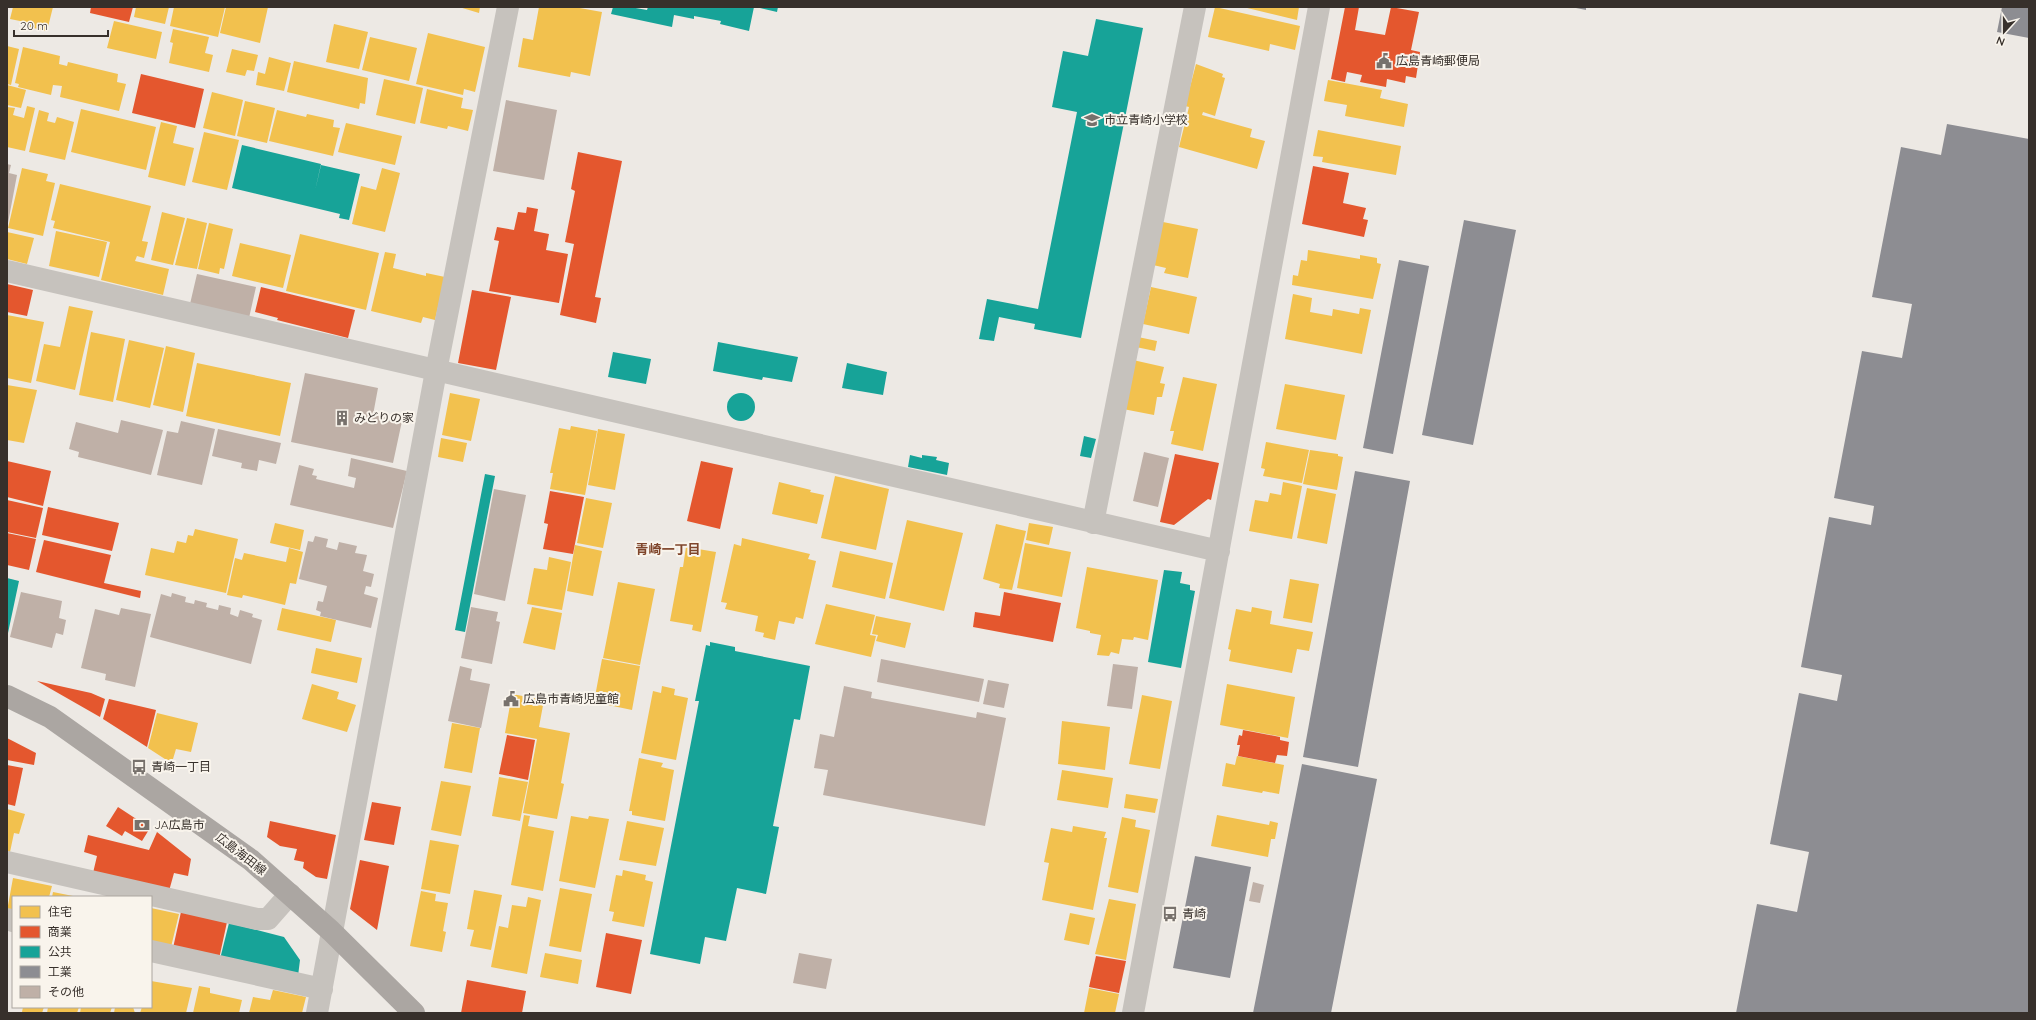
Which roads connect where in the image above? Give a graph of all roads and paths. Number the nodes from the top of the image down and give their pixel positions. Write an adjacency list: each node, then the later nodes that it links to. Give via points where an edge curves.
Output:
1 (508, 7): 5 (street)
2 (1195, 7): 6 (street)
3 (1318, 7): 7 (street)
4 (7, 271): 5 (street)
5 (436, 371): 6 (street); 11 (street)
6 (1093, 523): 7 (street)
7 (1219, 550): 16 (street)
8 (7, 696): 10 (main road, 広島海田線, via 50,717 251,860)
9 (7, 862): 10 (street, via 257,919 268,919)
10 (290, 894): 11 (main road, 広島海田線)
11 (331, 931): 13 (street); 15 (main road, 広島海田線)
12 (152, 951): 13 (street)
13 (322, 989): 14 (street)
14 (318, 1013)
15 (414, 1013)
16 (1134, 1013)

